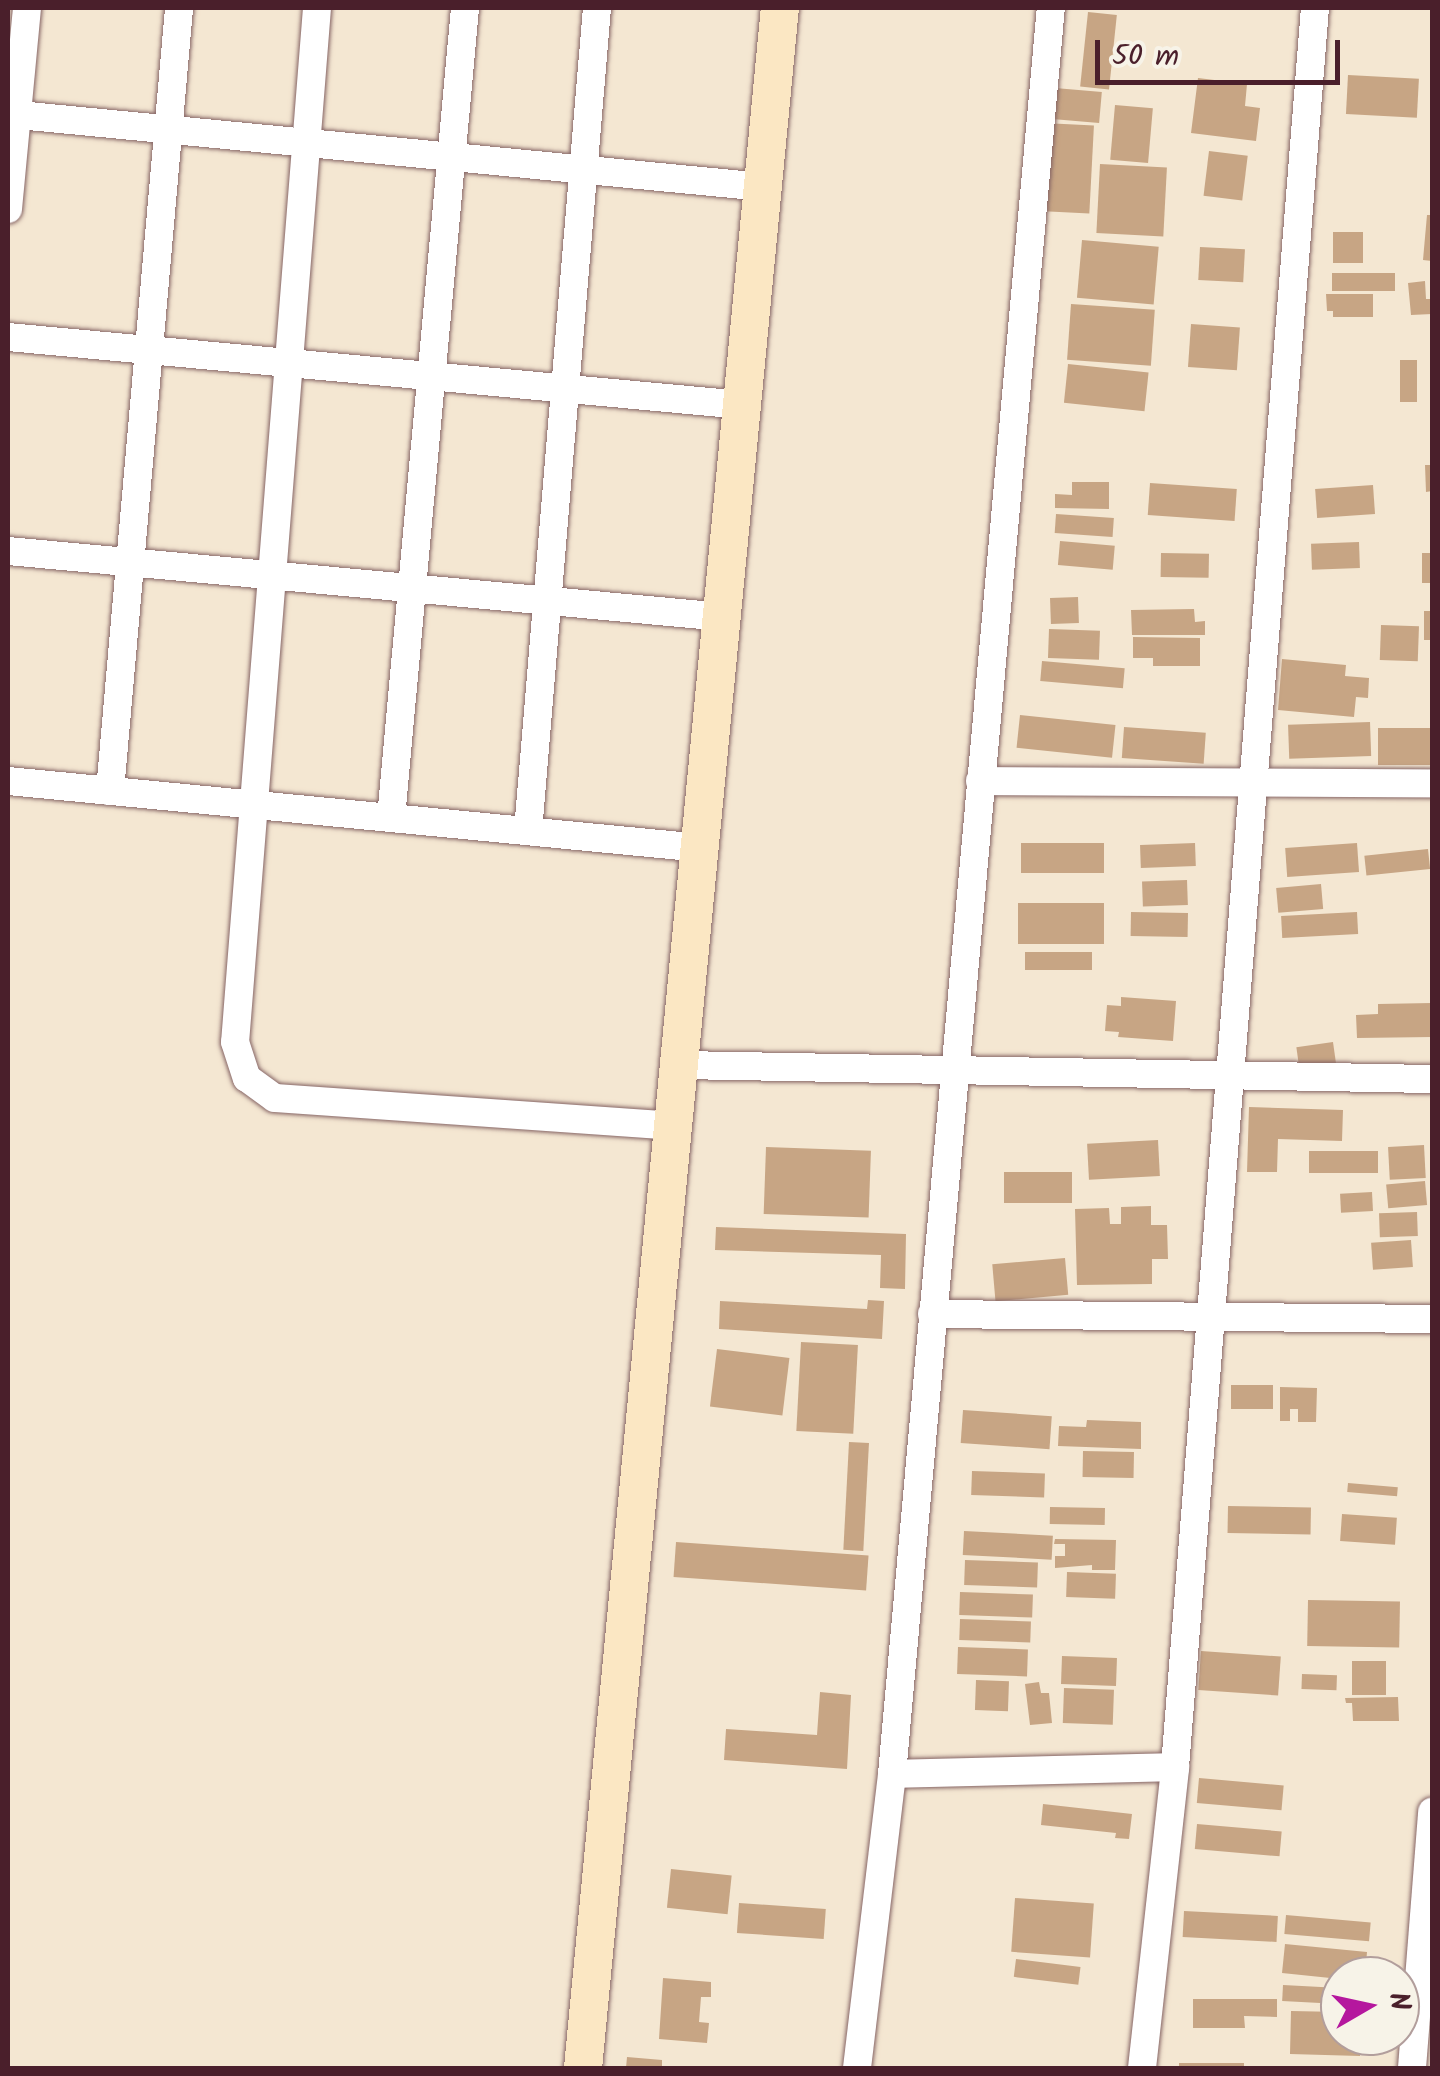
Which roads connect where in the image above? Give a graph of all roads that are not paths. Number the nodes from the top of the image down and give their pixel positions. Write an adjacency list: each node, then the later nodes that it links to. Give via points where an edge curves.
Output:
1 (28, 8): 9 (street)
2 (180, 8): 10 (street)
3 (317, 8): 11 (street)
4 (465, 8): 12 (street)
5 (596, 8): 13 (street)
6 (780, 8): 14 (street)
7 (1050, 8): 29 (street)
8 (1315, 8): 30 (street)
9 (12, 115): 10 (street); 15 (street)
10 (169, 130): 11 (street); 17 (street)
11 (306, 143): 12 (street); 18 (street)
12 (452, 157): 13 (street); 19 (street)
13 (583, 170): 14 (street); 20 (street)
14 (763, 187): 21 (street)
15 (8, 209)
16 (8, 337): 17 (street)
17 (150, 350): 18 (street); 23 (street)
18 (288, 363): 19 (street); 24 (street)
19 (431, 376): 20 (street); 25 (street)
20 (565, 388): 21 (street); 26 (street)
21 (742, 405): 27 (street)
22 (8, 551): 23 (street)
23 (130, 562): 24 (street); 32 (street)
24 (270, 576): 25 (street); 33 (street)
25 (412, 589): 26 (street); 34 (street)
26 (547, 601): 27 (street); 35 (street)
27 (723, 617): 36 (street)
28 (8, 781): 32 (street)
29 (980, 781): 30 (street); 38 (street)
30 (1254, 782): 31 (street); 39 (street)
31 (1432, 784)
32 (110, 791): 33 (street)
33 (251, 804): 34 (street); 41 (street, via 235,1042 246,1078 276,1098)
34 (391, 818): 35 (street)
35 (528, 831): 36 (street)
36 (702, 848): 37 (street)
37 (681, 1064): 38 (street); 41 (street)
38 (953, 1070): 39 (street); 42 (street)
39 (1230, 1075): 40 (street); 43 (street)
40 (1432, 1079)
41 (676, 1126): 48 (street)
42 (932, 1314): 43 (street); 46 (street)
43 (1211, 1317): 44 (street); 45 (street)
44 (1432, 1320)
45 (1174, 1767): 46 (street); 50 (street)
46 (892, 1774): 49 (street)
47 (1432, 1812): 51 (street)
48 (583, 2068)
49 (857, 2068)
50 (1142, 2068)
51 (1412, 2068)

